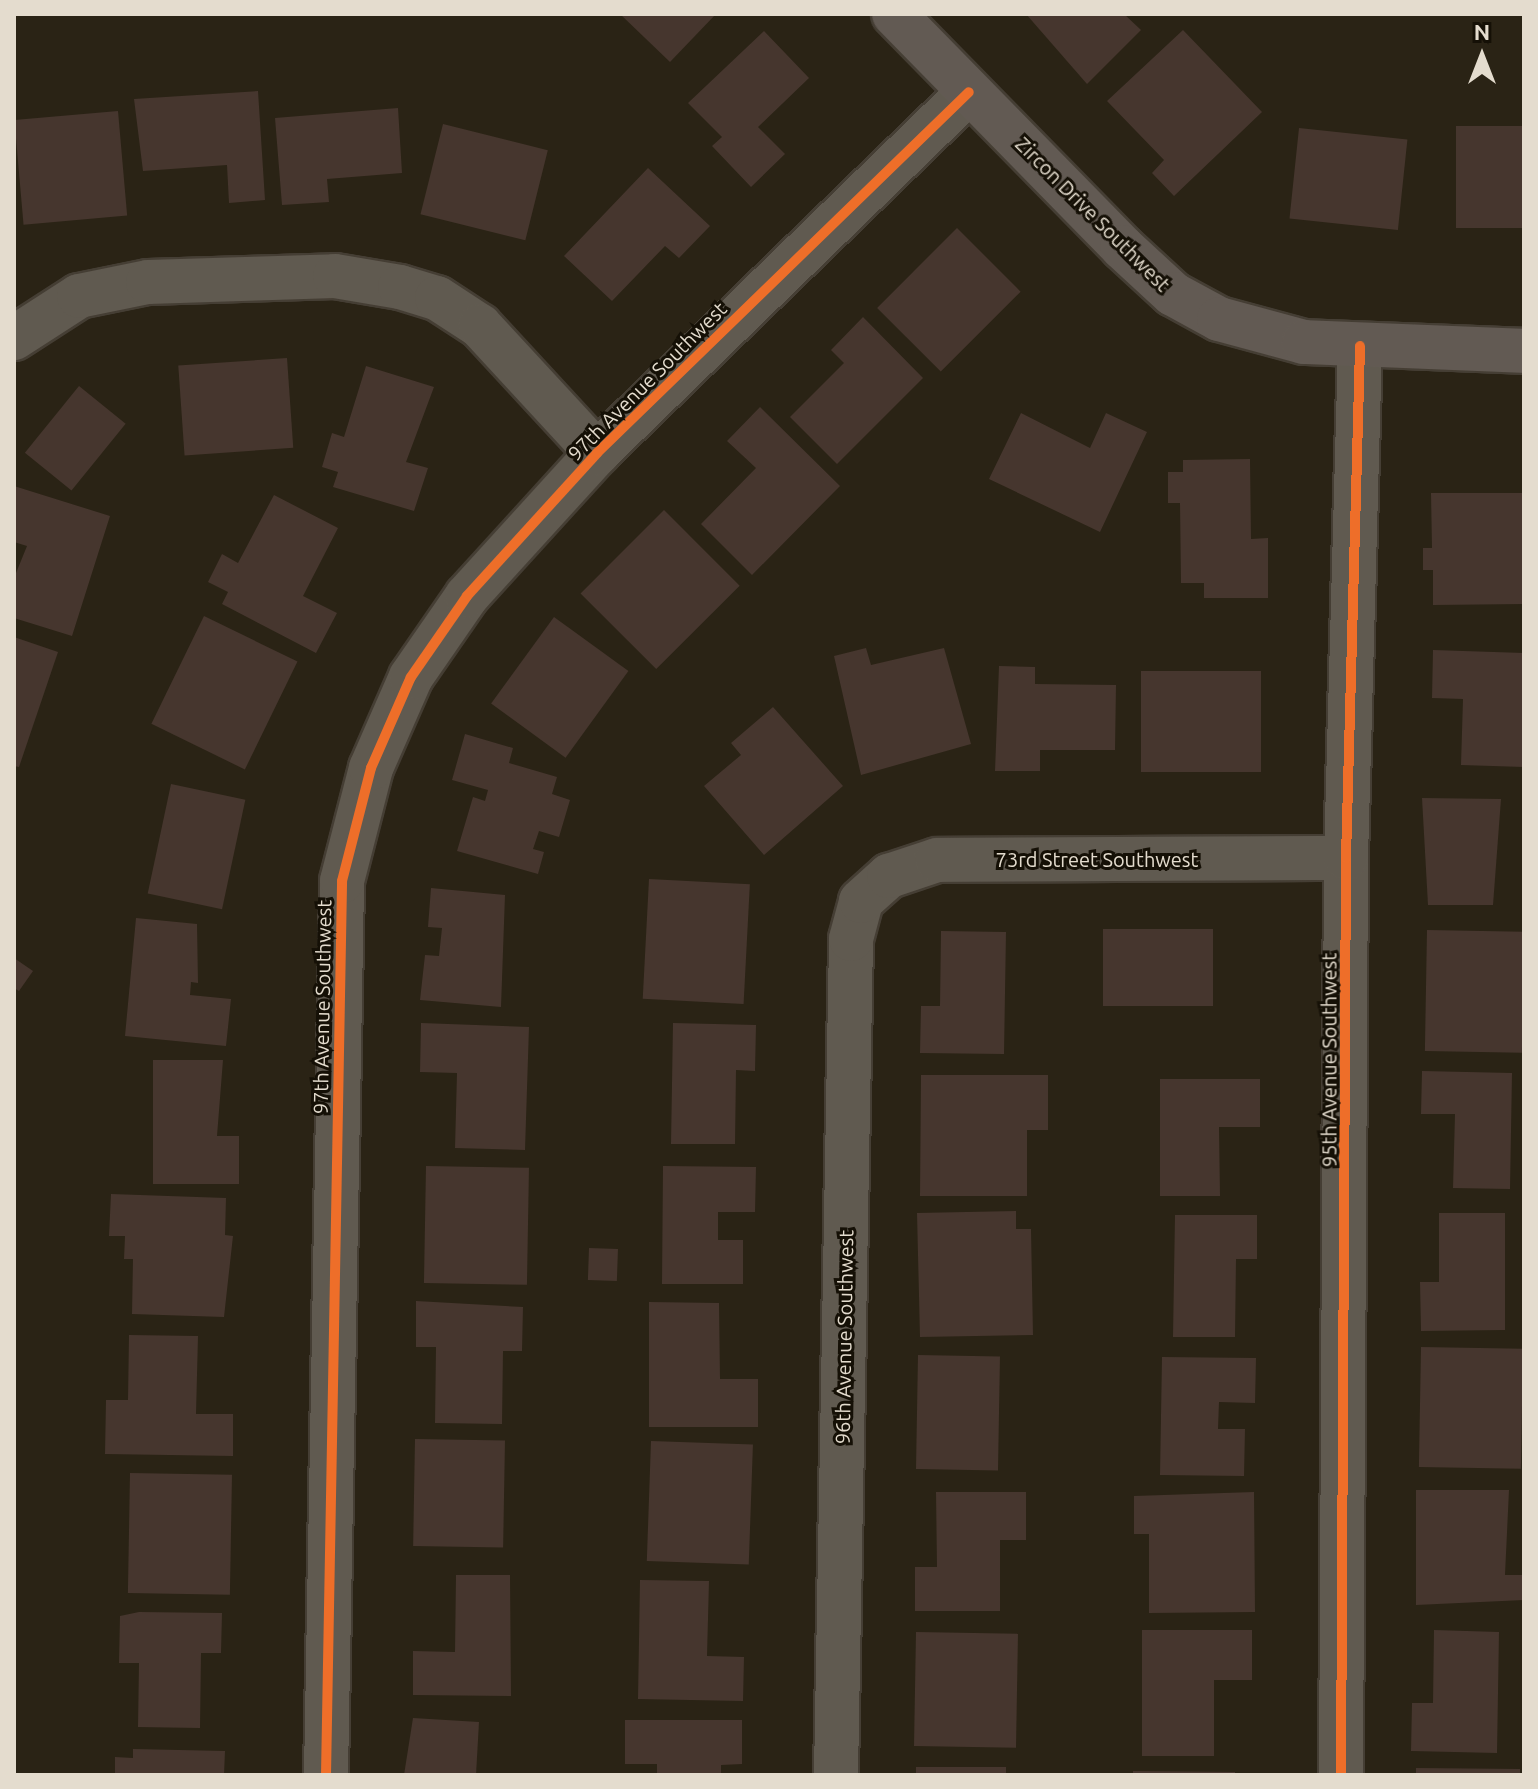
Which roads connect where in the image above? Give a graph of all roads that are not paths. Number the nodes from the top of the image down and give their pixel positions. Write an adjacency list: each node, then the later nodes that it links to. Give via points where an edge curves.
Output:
1 (894, 14): 2 (street, Zircon Drive Southwest)
2 (969, 92): 4 (street, Zircon Drive Southwest, via 1173,294 1269,336); 6 (street, 97th Avenue Southwest)
3 (14, 338): 6 (street, via 79,296 148,282 335,276 400,287 437,298 480,326)
4 (1360, 346): 5 (street, Zircon Drive Southwest); 7 (street, 95th Avenue Southwest)
5 (1524, 351)
6 (597, 453): 9 (street, 97th Avenue Southwest, via 467,596 411,677 371,768 342,881)
7 (1346, 858): 8 (street, 73rd Street Southwest, via 937,860 889,876); 11 (street, 95th Avenue Southwest)
8 (861, 901): 10 (street, 96th Avenue Southwest, via 851,939)
9 (326, 1775)
10 (836, 1775)
11 (1341, 1775)

